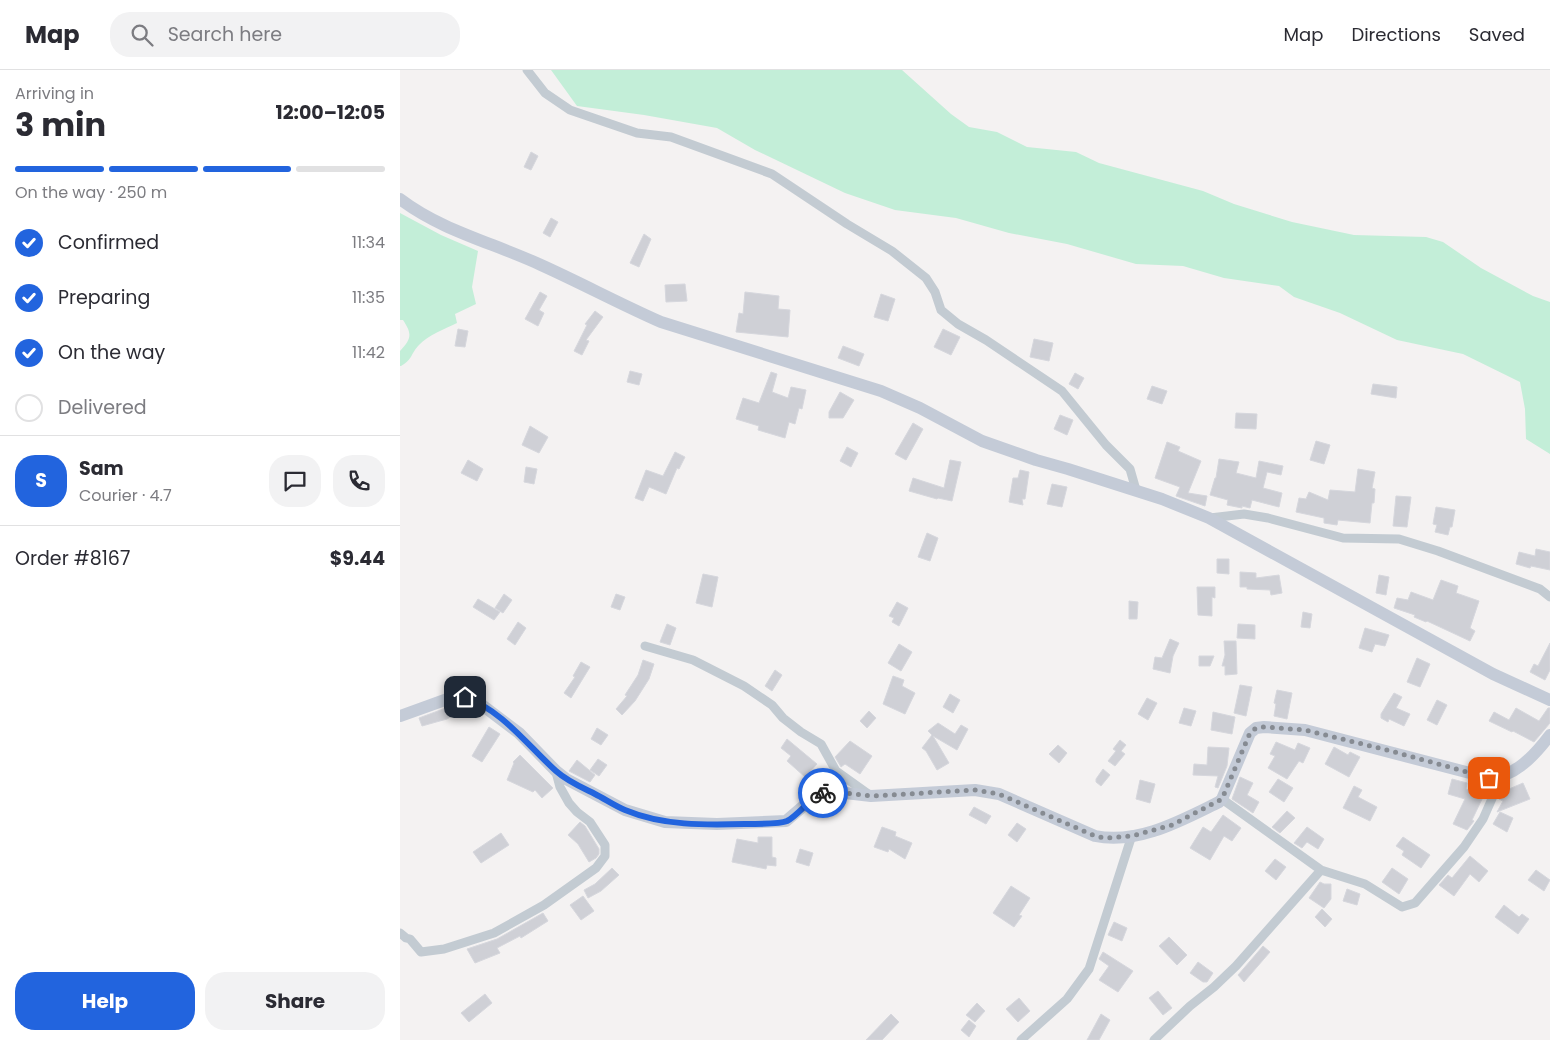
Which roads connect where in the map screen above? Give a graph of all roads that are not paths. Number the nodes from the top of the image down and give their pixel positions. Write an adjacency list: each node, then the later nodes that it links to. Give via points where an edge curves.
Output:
1 (527, 70): 3 (street, via 545,93 570,110 637,133 671,137 772,174 892,251 926,278 941,310 958,324 1062,391 1130,469)
2 (400, 199): 3 (street, via 433,221 540,264 661,322 881,391 982,441)
3 (1136, 490): 4 (street)
4 (1209, 518): 5 (street, via 1244,514 1343,538 1399,539 1540,589); 7 (street, via 1492,674)
5 (1550, 597)
6 (646, 646): 12 (street, via 692,660 744,686 821,744 836,771)
7 (1550, 700)
8 (400, 716): 10 (street, via 453,697 465,697 478,702 519,733)
9 (1550, 735): 11 (street, via 1537,752)
10 (556, 771): 12 (street, via 625,810 665,822 690,824 786,821 828,791); 16 (street, via 569,803 590,822 605,845 605,856 596,868 544,905 494,933 421,952)
11 (1502, 776): 13 (street, via 1489,778 1305,730 1264,727 1250,733); 15 (street, via 1483,819 1464,847 1415,903 1402,907 1365,884)
12 (872, 796): 14 (street, via 986,791 1095,836)
13 (1222, 799): 14 (street, via 1172,825); 15 (street)
14 (1132, 836): 17 (street, via 1089,969 1066,999)
15 (1321, 870): 18 (street, via 1236,966)
16 (400, 933)
17 (1021, 1040)
18 (1154, 1040)

